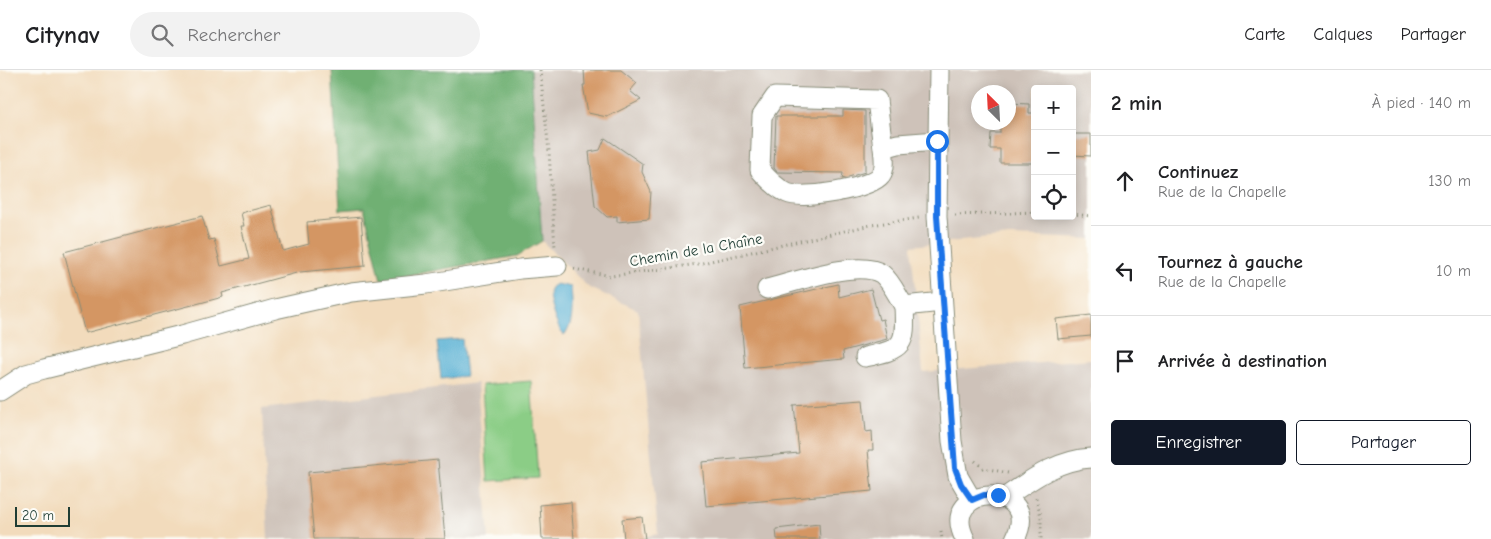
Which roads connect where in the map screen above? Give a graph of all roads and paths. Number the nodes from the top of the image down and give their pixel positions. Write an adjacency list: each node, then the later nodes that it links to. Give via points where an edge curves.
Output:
1 (540, 70): 9 (path, via 550,151)
2 (939, 70): 3 (street)
3 (937, 141): 4 (street); 8 (street)
4 (883, 148): 4 (street, via 877,100 775,97 762,116 760,170 788,194 808,196 874,181 882,174 885,164)
5 (1031, 212): 8 (path, Chemin de la Chaîne)
6 (1076, 214): 7 (path)
7 (1091, 216)
8 (949, 218): 9 (path, Chemin de la Chaîne, via 871,225 698,264 620,275); 11 (street)
9 (556, 266): 14 (street, via 520,268 426,284 351,292 275,309 26,374)
10 (767, 289): 12 (street, via 850,268 870,270 882,274)
11 (942, 302): 12 (street); 19 (street, via 955,468)
12 (904, 306): 13 (street, via 903,339 897,348)
13 (865, 357)
14 (0, 391)
15 (972, 455): 17 (path, via 983,468 1015,475)
16 (1091, 458): 17 (street, via 1072,459)
17 (1024, 484): 18 (street); 24 (path, via 1038,504)
18 (1004, 498): 19 (street, via 988,494); 23 (street, via 1019,516 1020,526)
19 (972, 500): 22 (street, via 961,518)
20 (941, 531): 21 (path)
21 (942, 539)
22 (965, 539)
23 (1015, 539)
24 (1041, 539)

